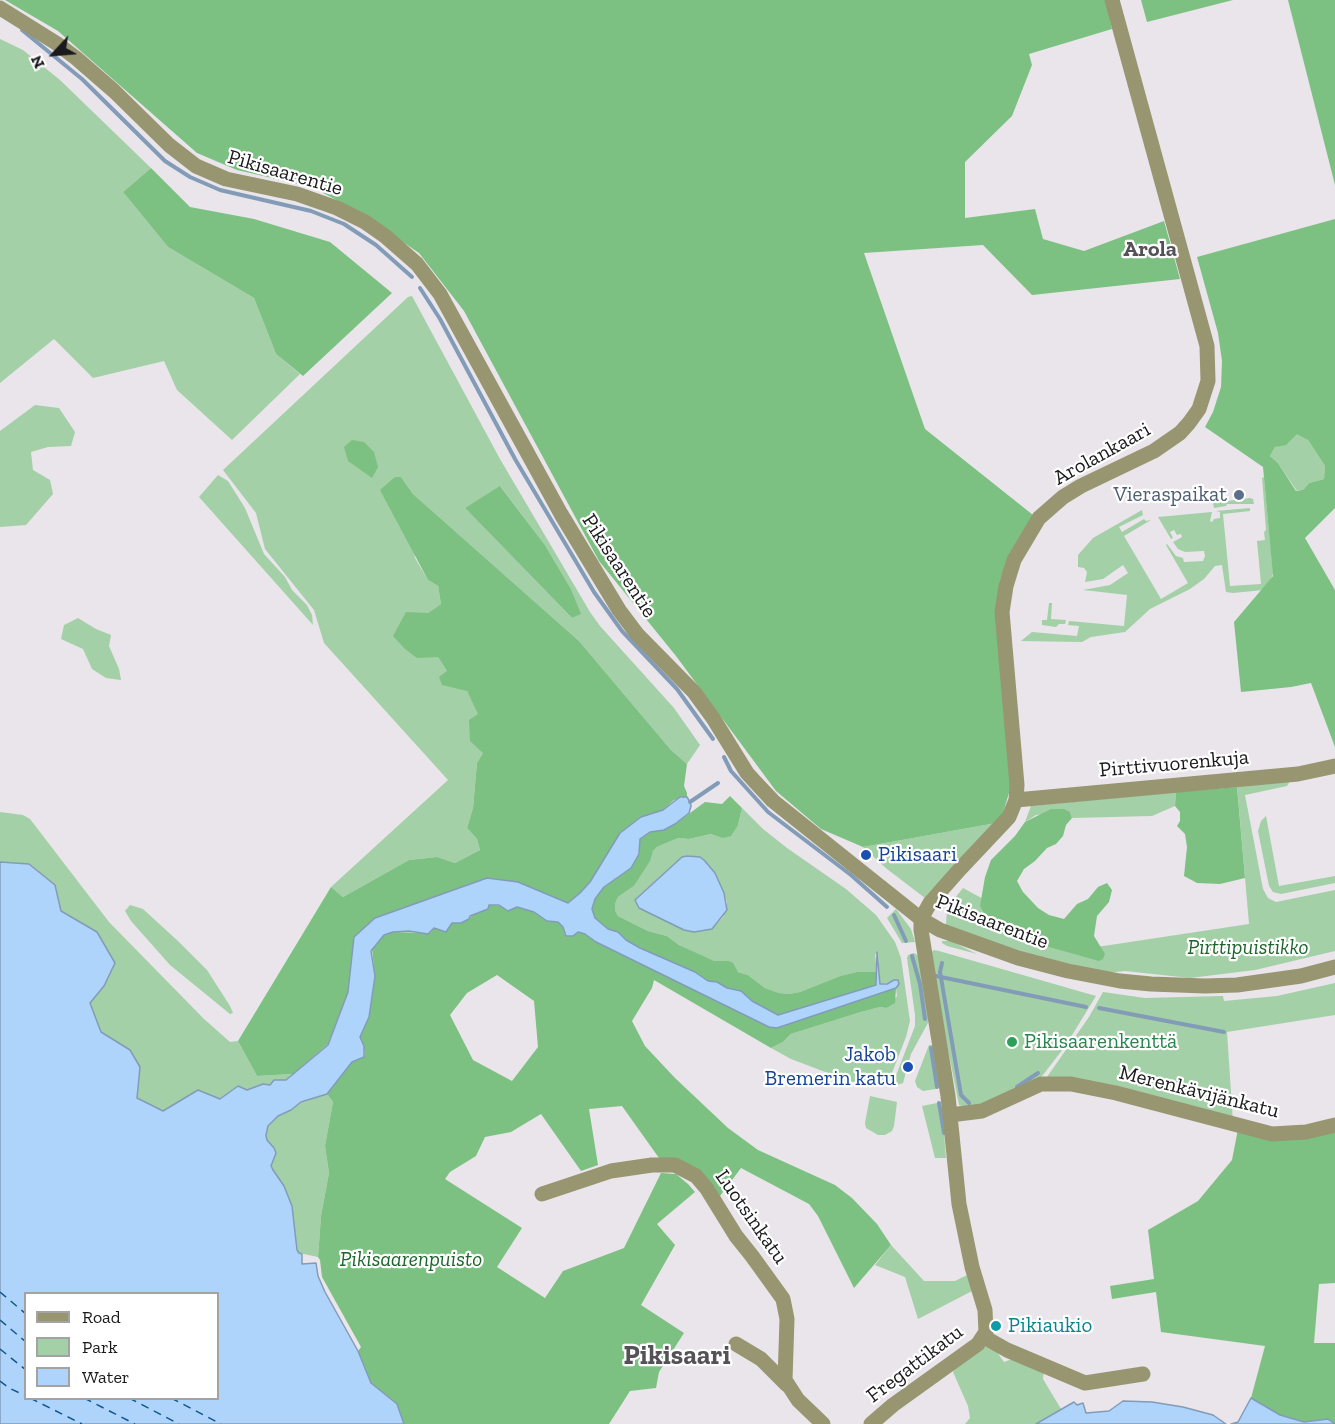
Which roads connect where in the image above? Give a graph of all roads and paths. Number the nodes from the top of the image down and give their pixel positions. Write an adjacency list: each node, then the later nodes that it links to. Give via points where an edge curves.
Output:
1 (1112, 0): 4 (street, Arolankaari, via 1207,346 1208,381 1199,409 1180,433 1154,451 1063,497 1039,518 1014,560 1002,612)
2 (0, 8): 5 (street, Pikisaarentie, via 76,58 169,146 196,166 226,179 297,194 337,208 365,222 417,264 440,294 561,514 637,634 694,692 747,773 765,793)
3 (1335, 766): 4 (street, Pirttivuorenkuja, via 1298,774)
4 (1016, 800): 5 (street, via 1009,817 930,903)
5 (921, 919): 6 (street, Pikisaarentie, via 940,930 1018,958 1141,983 1237,985); 7 (street)
6 (1335, 967)
7 (950, 1115): 8 (street, Merenkävijänkatu, via 982,1111 1041,1084 1071,1084 1116,1092 1272,1134); 10 (street, via 964,1230 986,1319)
8 (1335, 1125)
9 (542, 1194): 13 (street, Luotsinkatu, via 611,1171 652,1165 683,1167 696,1176 784,1303 784,1374)
10 (984, 1337): 12 (street, via 1085,1383); 15 (street, Fregattikatu)
11 (736, 1344): 13 (street, via 772,1368)
12 (1143, 1374)
13 (788, 1386): 14 (street)
14 (823, 1424)
15 (871, 1424)

